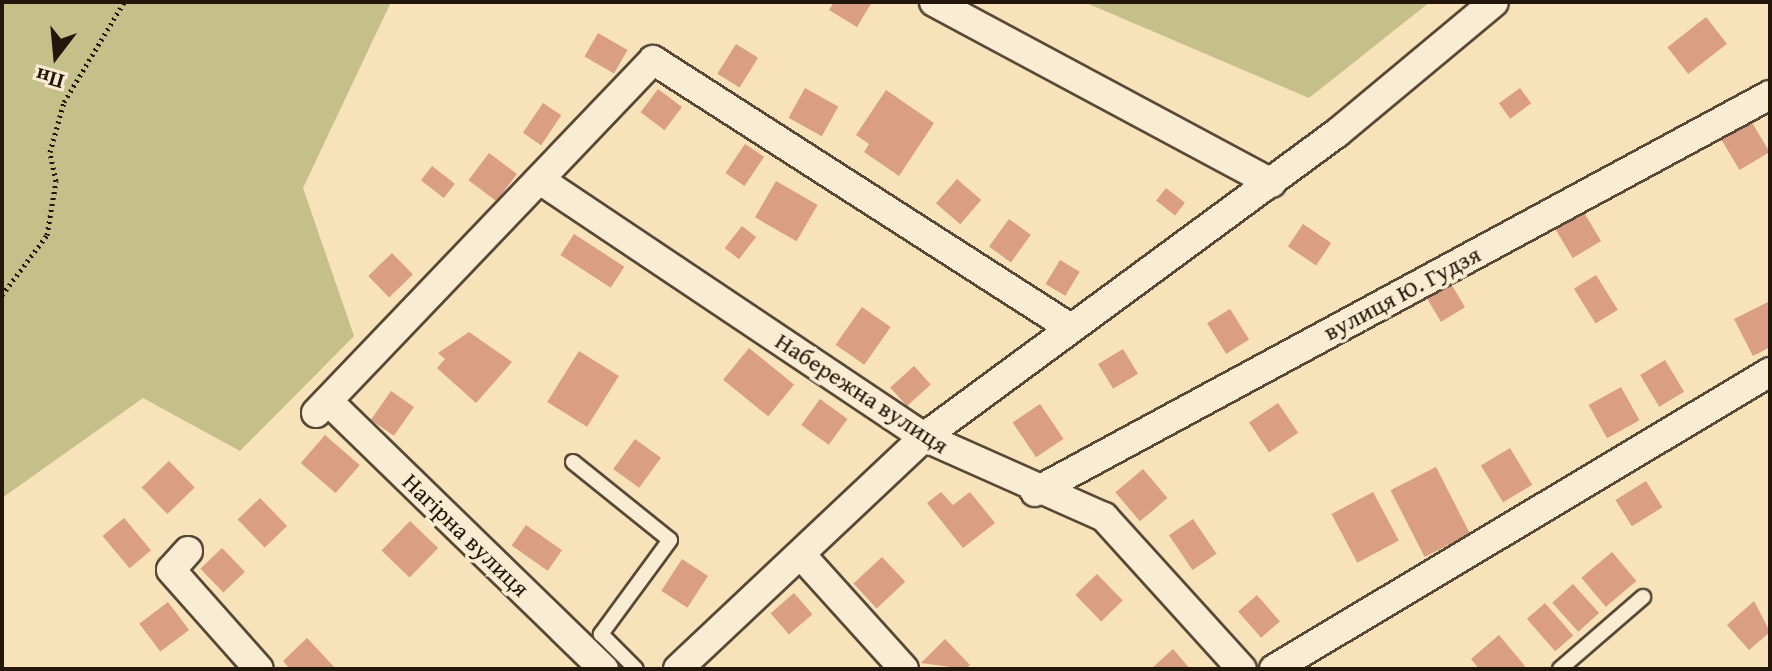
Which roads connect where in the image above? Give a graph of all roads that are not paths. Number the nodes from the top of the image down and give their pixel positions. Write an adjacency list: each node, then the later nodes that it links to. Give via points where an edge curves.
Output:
1 (934, 2): 5 (street)
2 (1494, 2): 5 (street)
3 (1770, 95): 10 (street, вулиця Ю. Гудзя)
4 (543, 182): 6 (street, via 653,60); 8 (street, Набережна вулиця); 15 (street, Нагірна вулиця, via 322,407)
5 (1272, 183): 6 (street)
6 (1070, 328): 8 (street)
7 (1770, 372): 20 (street)
8 (924, 437): 10 (street, Набережна вулиця); 12 (street)
9 (573, 462): 16 (lane, via 670,540 601,634)
10 (1035, 492): 19 (street, Набережна вулиця, via 1104,517)
11 (188, 551): 14 (street, via 171,570)
12 (802, 556): 17 (street); 18 (street)
13 (1643, 597): 21 (lane)
14 (259, 669)
15 (604, 669)
16 (636, 669)
17 (678, 669)
18 (904, 669)
19 (1242, 669)
20 (1274, 669)
21 (1560, 669)

